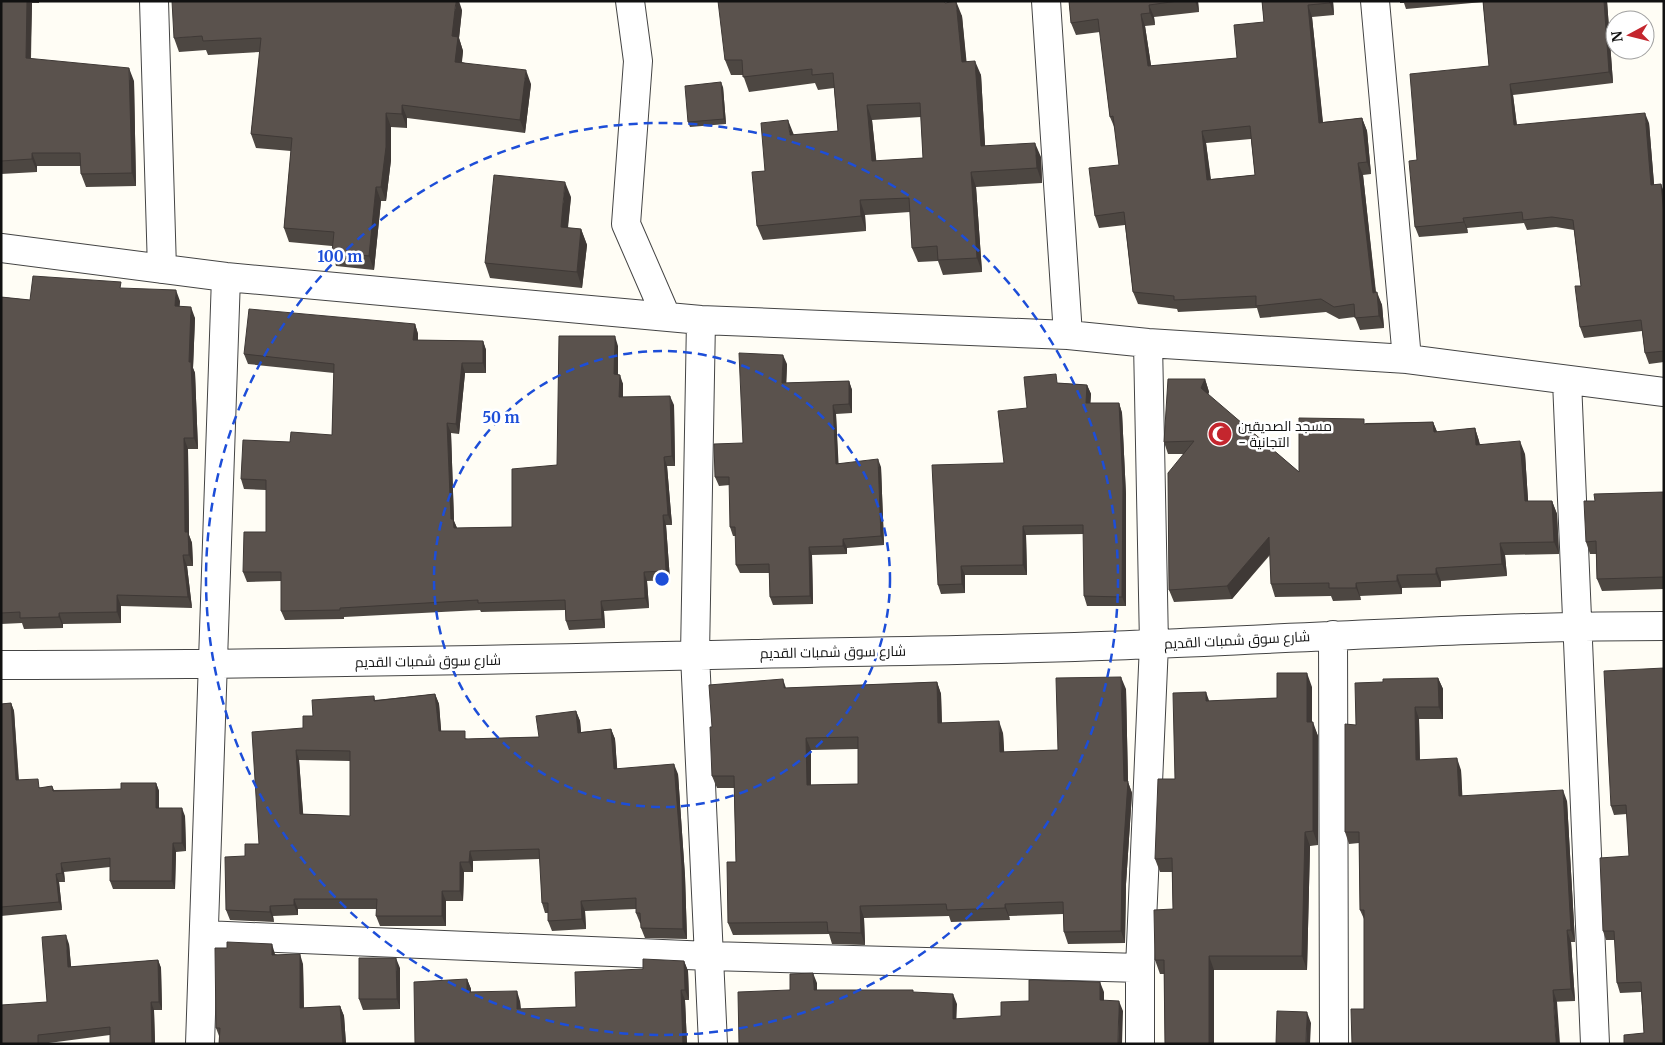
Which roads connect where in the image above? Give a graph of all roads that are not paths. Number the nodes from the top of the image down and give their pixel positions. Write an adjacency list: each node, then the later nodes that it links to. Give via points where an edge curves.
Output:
1 (154, 1): 6 (street)
2 (630, 1): 8 (street, via 638,61 626,224)
3 (1046, 1): 10 (street)
4 (1375, 1): 12 (street)
5 (1, 248): 6 (street)
6 (162, 269): 7 (street)
7 (226, 278): 8 (street); 21 (street)
8 (666, 316): 9 (street)
9 (701, 320): 10 (street); 19 (street)
10 (1068, 335): 11 (street)
11 (1148, 343): 12 (street); 18 (street)
12 (1407, 359): 13 (street)
13 (1567, 381): 14 (street); 15 (street)
14 (1664, 392)
15 (1578, 626): 16 (street, شارع سوق شمبات القديم); 17 (street, شارع سوق شمبات القديم); 29 (street)
16 (1664, 626)
17 (1333, 635): 18 (street, شارع سوق شمبات القديم); 28 (street)
18 (1154, 644): 19 (street, شارع سوق شمبات القديم); 24 (street)
19 (695, 655): 21 (street, شارع سوق شمبات القديم); 23 (street)
20 (1, 665): 21 (street, شارع سوق شمبات القديم)
21 (212, 665): 22 (street)
22 (204, 936): 23 (street); 25 (street)
23 (710, 956): 24 (street); 26 (street)
24 (1140, 968): 27 (street)
25 (200, 1044)
26 (713, 1044)
27 (1140, 1044)
28 (1334, 1044)
29 (1595, 1044)

